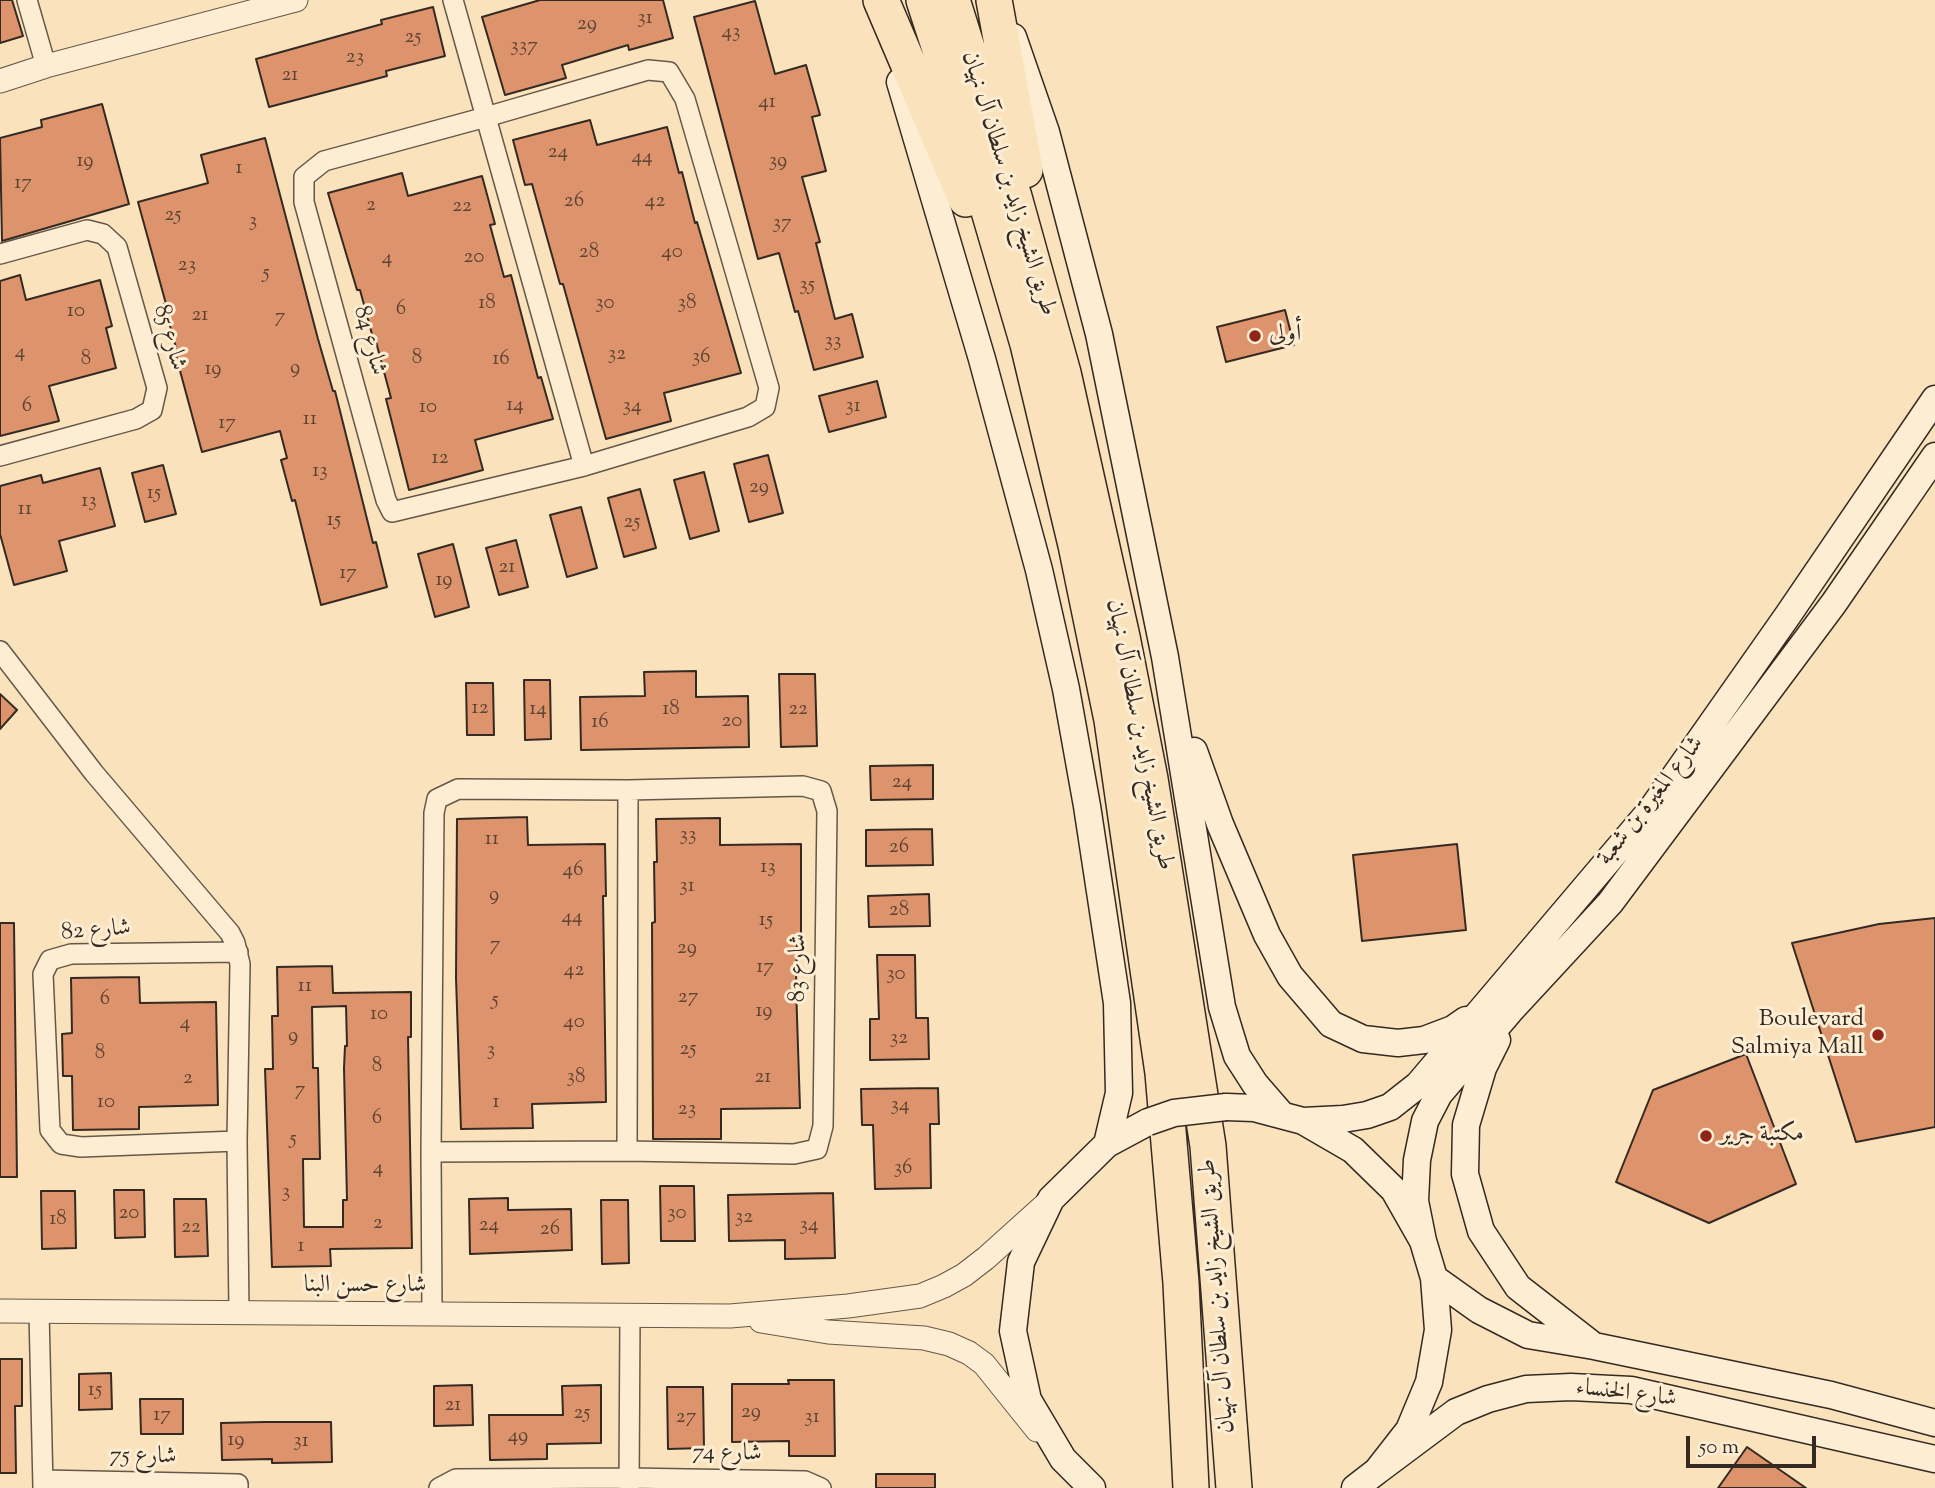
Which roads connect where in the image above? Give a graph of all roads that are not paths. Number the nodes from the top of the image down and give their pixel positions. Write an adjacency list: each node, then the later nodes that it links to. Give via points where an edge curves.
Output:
1 (27, 0): 10 (street)
2 (296, 0): 9 (street)
3 (453, 0): 12 (street)
4 (874, 0): 28 (main road, via 982,359 1066,689 1117,1003 1119,1093)
5 (881, 0): 14 (highway)
6 (924, 0): 14 (highway, طريق الشيخ زايد بن سلطان آل نهيان)
7 (952, 0): 15 (highway, طريق الشيخ زايد بن سلطان آل نهيان)
8 (997, 0): 15 (highway); 21 (main road, via 1046,132 1099,334)
9 (236, 8): 10 (street)
10 (47, 66): 11 (street)
11 (0, 81)
12 (486, 117): 19 (street); 19 (street, شارع 84, via 648,70 670,72 685,99 769,388 765,407 748,417); 19 (street, شارع 84, via 324,161 304,177 304,202 386,499 392,512)
13 (0, 254): 17 (street, شارع 85, via 87,230 103,234 117,247 157,388 152,410 136,419)
14 (1028, 344): 51 (highway, طريق الشيخ زايد بن سلطان آل نهيان, via 1112,720 1139,900 1163,1073 1181,1283)
15 (1063, 373): 52 (highway, طريق الشيخ زايد بن سلطان آل نهيان, via 1150,779 1206,1132)
16 (1935, 399): 24 (main road, شارع المغيرة بن شعبة, via 1651,810)
17 (0, 456)
18 (1935, 456): 25 (main road, شارع المغيرة بن شعبة, via 1834,603 1611,903)
19 (584, 466)
20 (0, 651): 23 (street, via 94,773 230,933)
21 (1165, 657): 24 (main road, via 1196,760 1267,935 1290,976 1331,1024 1363,1039 1398,1043 1452,1029); 26 (main road, via 1222,1007 1237,1056 1255,1084)
22 (628, 790): 29 (street); 29 (street, شارع 83, via 803,786 821,791 827,811 823,1126 817,1149 794,1154); 30 (street, شارع 83, via 458,789 437,799)
23 (238, 952): 27 (street); 27 (street, شارع 82, via 72,954 50,960 43,974 50,1130 61,1144)
24 (1484, 1007): 26 (main road, شارع المغيرة بن شعبة, via 1418,1085 1390,1107 1343,1119)
25 (1510, 1011): 32 (main road, شارع المغيرة بن شعبة, via 1439,1094 1425,1121 1415,1201); 40 (main road, via 1483,1068 1466,1125 1465,1174 1481,1231 1518,1287)
26 (1292, 1118): 28 (main road, bridge, via 1254,1108 1174,1113); 32 (main road, via 1353,1150 1394,1190)
27 (237, 1141): 36 (street)
28 (1107, 1144): 31 (main road)
29 (627, 1151): 30 (street, شارع 83)
30 (431, 1152): 37 (street, شارع 83)
31 (1051, 1199): 39 (street, شارع حسن البنا, via 1005,1244 964,1275 920,1296); 42 (main road, via 1021,1262 1013,1331 1028,1399)
32 (1423, 1241): 33 (main road)
33 (1434, 1278): 40 (main road, شارع الخنساء, via 1479,1310 1528,1335); 44 (main road, via 1438,1330 1429,1382 1409,1430)
34 (0, 1311): 35 (street, شارع حسن البنا)
35 (39, 1311): 36 (street, شارع حسن البنا); 46 (street, شارع 75)
36 (239, 1313): 37 (street, شارع حسن البنا)
37 (432, 1314): 38 (street, شارع حسن البنا)
38 (631, 1315): 39 (street, شارع حسن البنا); 45 (street)
39 (730, 1316): 42 (street, شارع حسن البنا, via 828,1332 923,1338 969,1353 1000,1381)
40 (1594, 1346): 41 (main road, شارع الخنساء, via 1831,1395)
41 (1935, 1423)
42 (1063, 1459): 50 (main road)
43 (1935, 1459): 44 (main road, شارع الخنساء, via 1631,1390 1571,1387 1526,1389 1456,1412)
44 (1377, 1471): 53 (main road)
45 (629, 1483): 48 (street, شارع 74, via 456,1479); 49 (street, شارع 74, via 805,1481)
46 (43, 1484): 47 (street, شارع 75, via 238,1484)
47 (238, 1488)
48 (439, 1488)
49 (821, 1488)
50 (1092, 1488)
51 (1191, 1488)
52 (1234, 1488)
53 (1355, 1488)

